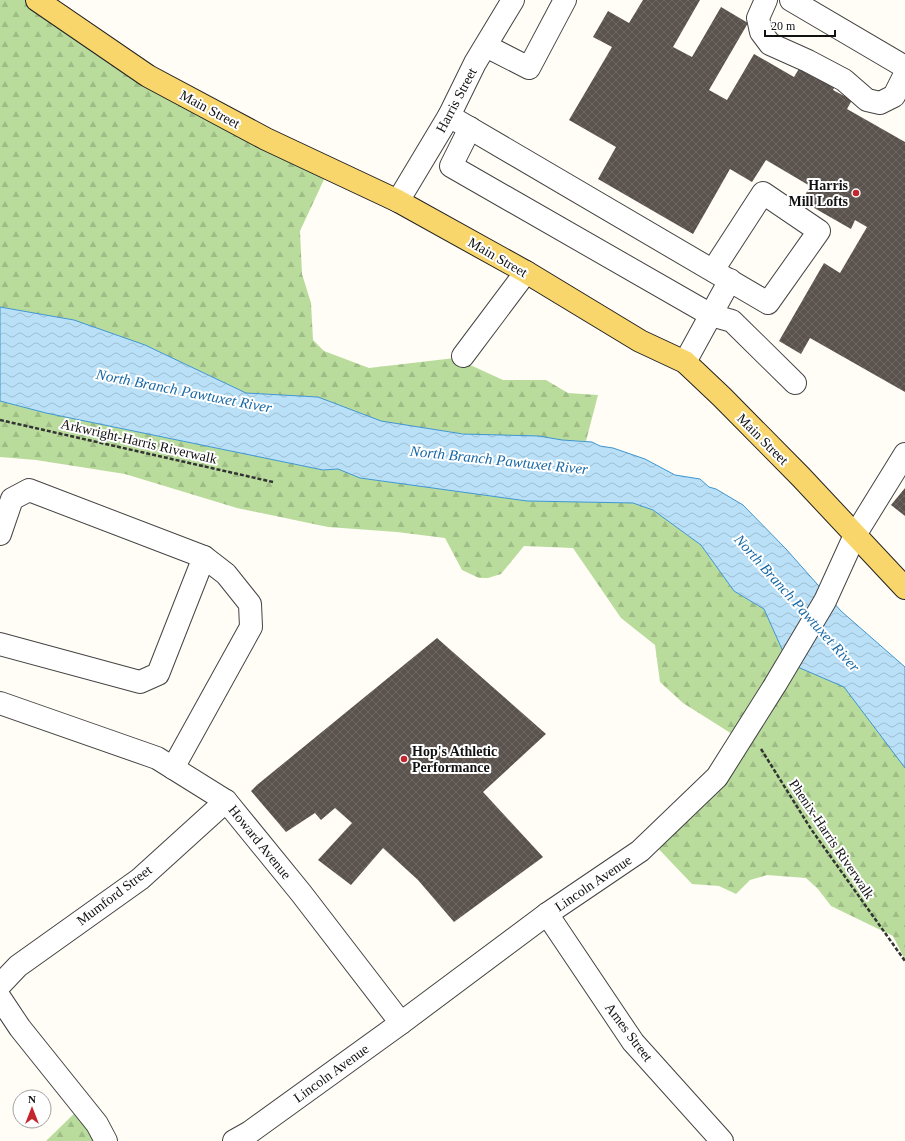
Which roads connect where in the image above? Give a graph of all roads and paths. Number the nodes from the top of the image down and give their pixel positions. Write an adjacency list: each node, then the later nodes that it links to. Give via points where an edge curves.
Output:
1 (37, 0): 11 (main road, Main Street, via 148,76 266,139)
2 (513, 0): 6 (street, Harris Street)
3 (565, 0): 6 (street, via 529,68)
4 (766, 0): 8 (street, via 758,18 761,32 770,44 844,80 867,100 880,103 894,96)
5 (791, 0): 7 (street)
6 (486, 46): 9 (street, Harris Street)
7 (905, 67)
8 (905, 74)
9 (449, 116): 10 (street); 11 (street, Harris Street)
10 (470, 128): 13 (street); 14 (street, via 451,166)
11 (398, 201): 12 (main road, Main Street)
12 (526, 272): 15 (street); 16 (main road, Main Street, via 640,341)
13 (721, 275): 13 (street, via 763,193 819,231 768,303); 14 (street)
14 (711, 315): 16 (street); 17 (street, via 732,321)
15 (463, 356)
16 (685, 362): 22 (main road, Main Street, via 796,472)
17 (795, 383)
18 (0, 420): 20 (path, Arkwright-Harris Riverwalk)
19 (905, 454): 22 (street, Lincoln Avenue)
20 (273, 482)
21 (0, 534): 23 (street, via 12,499 29,490)
22 (855, 535): 24 (main road, Main Street); 27 (street, Lincoln Avenue, via 825,601)
23 (204, 558): 25 (street, via 158,674 140,682); 28 (street, via 226,574 250,604 250,627)
24 (905, 588)
25 (0, 644)
26 (0, 703): 28 (street, Howard Avenue, via 157,758)
27 (748, 728): 30 (street, Lincoln Avenue, via 717,777 640,851); 31 (path, Phenix-Harris Riverwalk, via 811,829)
28 (173, 768): 29 (street, Howard Avenue)
29 (226, 801): 32 (street, Mumford Street, via 140,878 18,966); 34 (street, Howard Avenue)
30 (547, 914): 34 (street, Lincoln Avenue); 37 (street, Ames Street, via 633,1042)
31 (905, 961)
32 (0, 985)
33 (0, 998): 35 (street, via 20,1028 97,1124)
34 (401, 1023): 36 (street, Lincoln Avenue)
35 (106, 1141)
36 (234, 1141)
37 (722, 1141)

